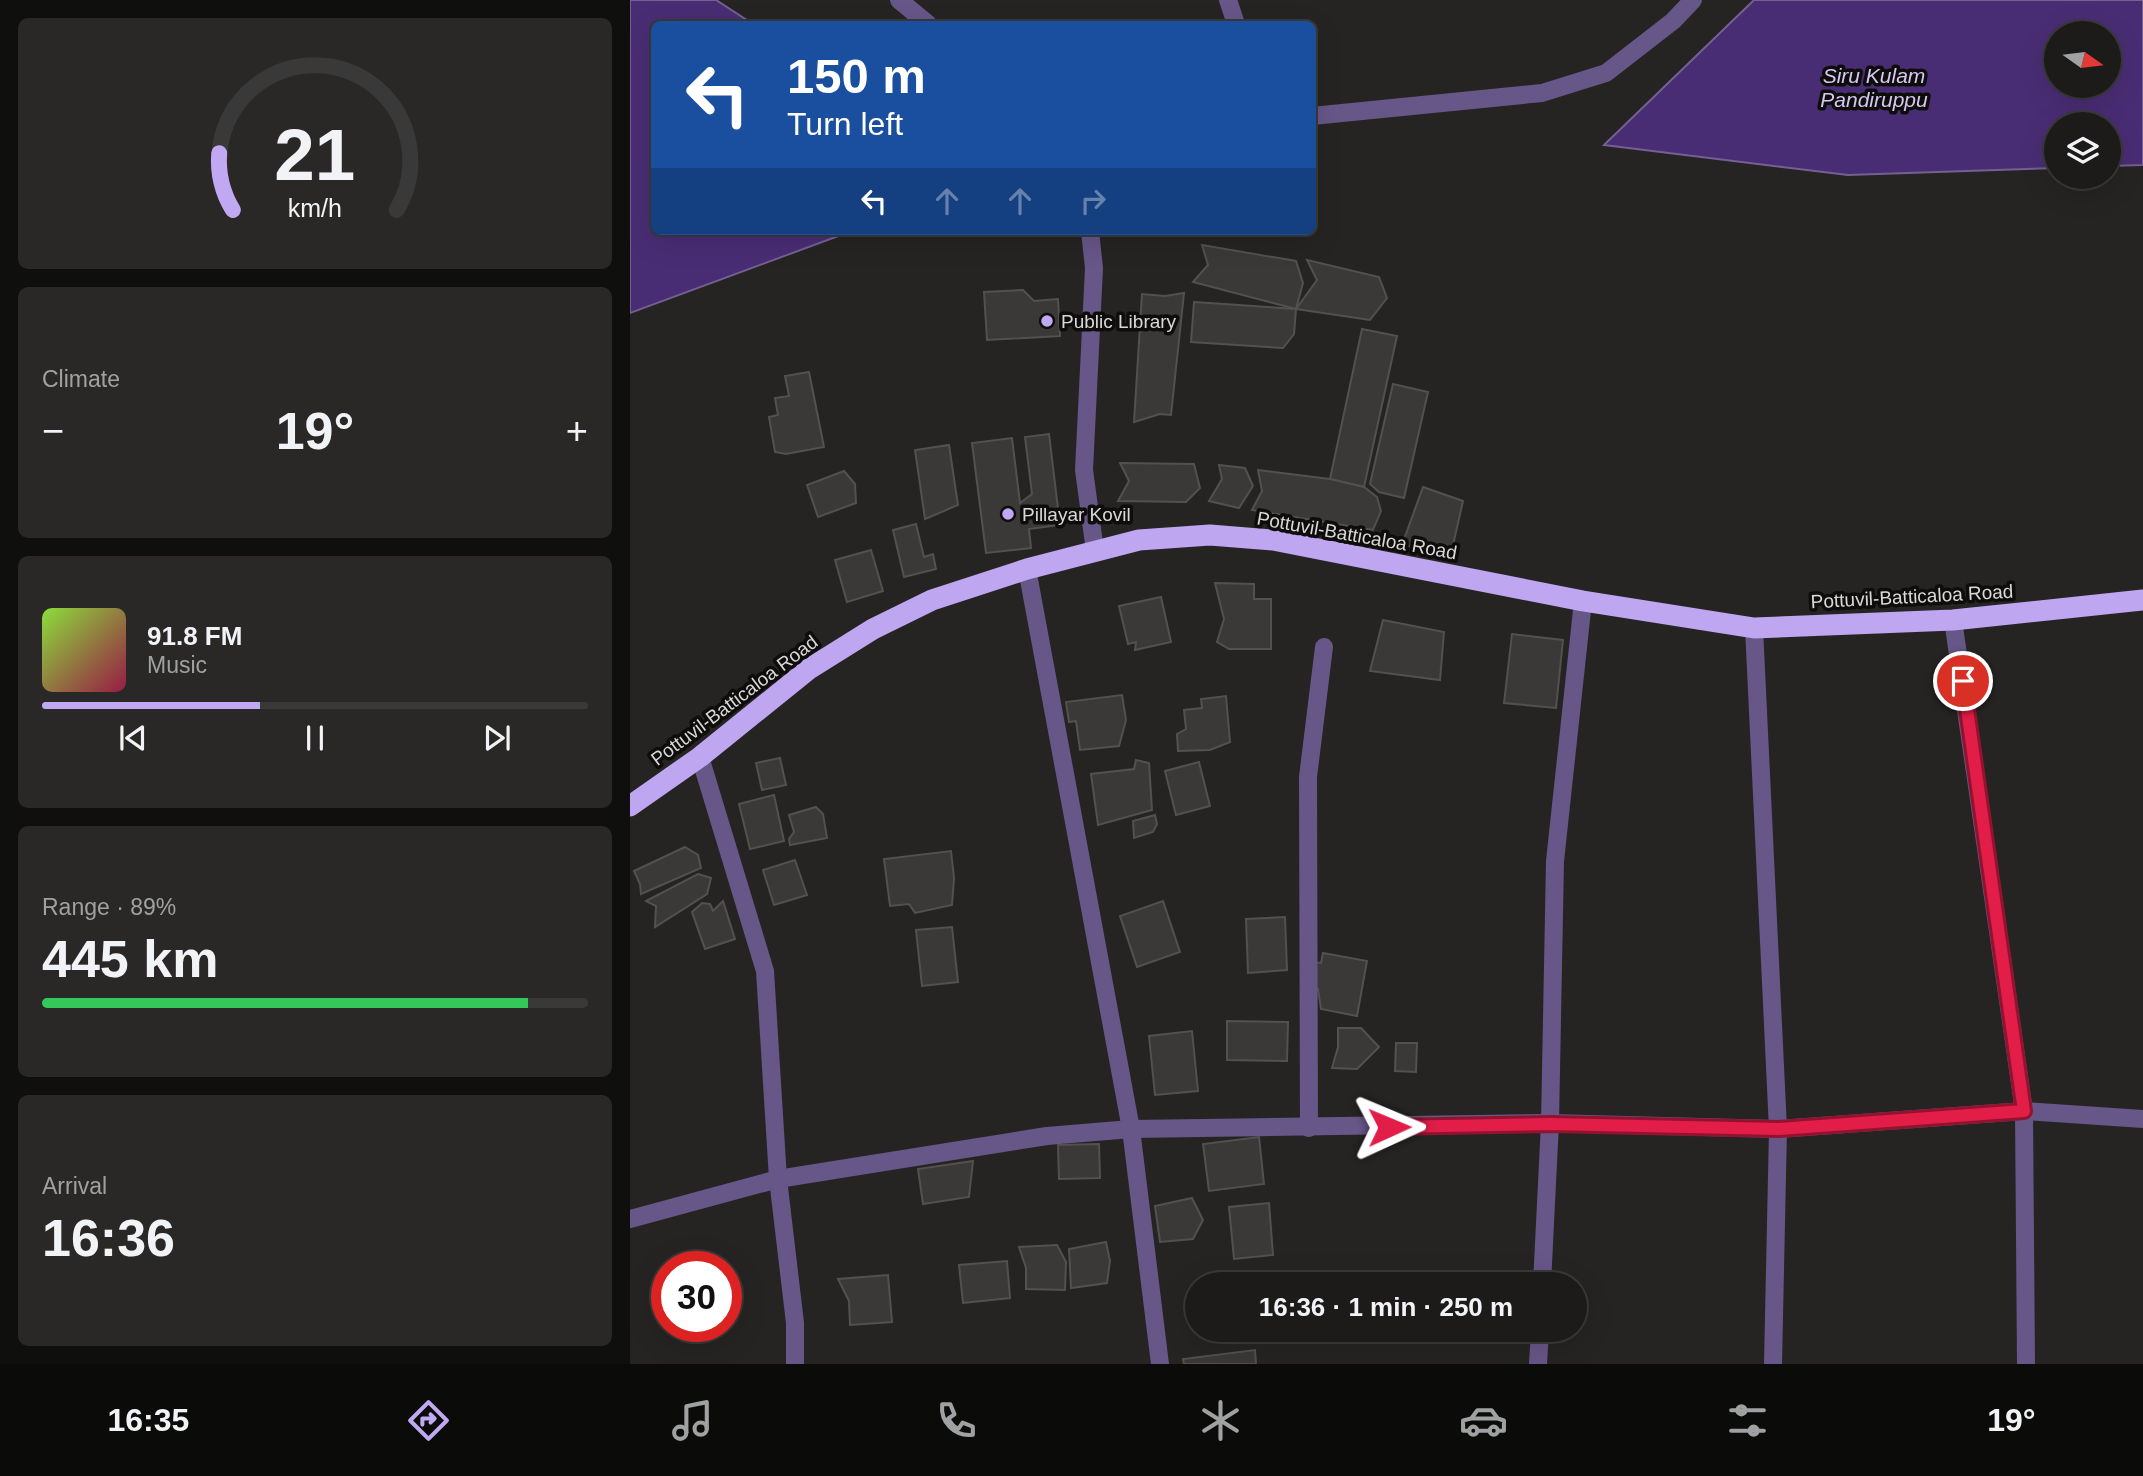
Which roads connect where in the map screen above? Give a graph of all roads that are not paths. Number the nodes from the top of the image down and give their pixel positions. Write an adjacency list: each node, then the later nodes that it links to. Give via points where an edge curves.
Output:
1 (899, 0): 4 (street)
2 (1228, 0): 5 (street)
3 (1693, 0): 6 (street, via 1606,73 1542,93)
4 (924, 21)
5 (1235, 21)
6 (1316, 116)
7 (1090, 235): 8 (street, via 1094,268 1084,470)
8 (1095, 551): 9 (highway, Pottuvil-Batticaloa Road); 10 (highway, Pottuvil-Batticaloa Road, via 1175,537 1273,540)
9 (1027, 569): 15 (highway, Pottuvil-Batticaloa Road, via 932,600 873,629 809,669); 21 (street)
10 (1583, 600): 13 (highway, Pottuvil-Batticaloa Road); 19 (street, via 1555,861)
11 (2143, 600): 12 (highway, Pottuvil-Batticaloa Road)
12 (1953, 620): 13 (highway, Pottuvil-Batticaloa Road); 17 (street)
13 (1754, 628): 22 (street)
14 (1324, 647): 20 (street, via 1308,777)
15 (700, 757): 16 (highway, Pottuvil-Batticaloa Road); 23 (street, via 765,971)
16 (630, 806)
17 (2024, 1111): 18 (street); 22 (street); 31 (street)
18 (2143, 1119)
19 (1550, 1124): 20 (street); 22 (street); 25 (street)
20 (1309, 1128): 21 (street)
21 (1131, 1129): 23 (street, via 1047,1136); 28 (street)
22 (1779, 1129): 30 (street)
23 (778, 1179): 24 (street); 27 (street, via 795,1323)
24 (630, 1219)
25 (1543, 1272)
26 (1539, 1342): 29 (street)
27 (795, 1364)
28 (1160, 1364)
29 (1538, 1364)
30 (1773, 1364)
31 (2026, 1364)

